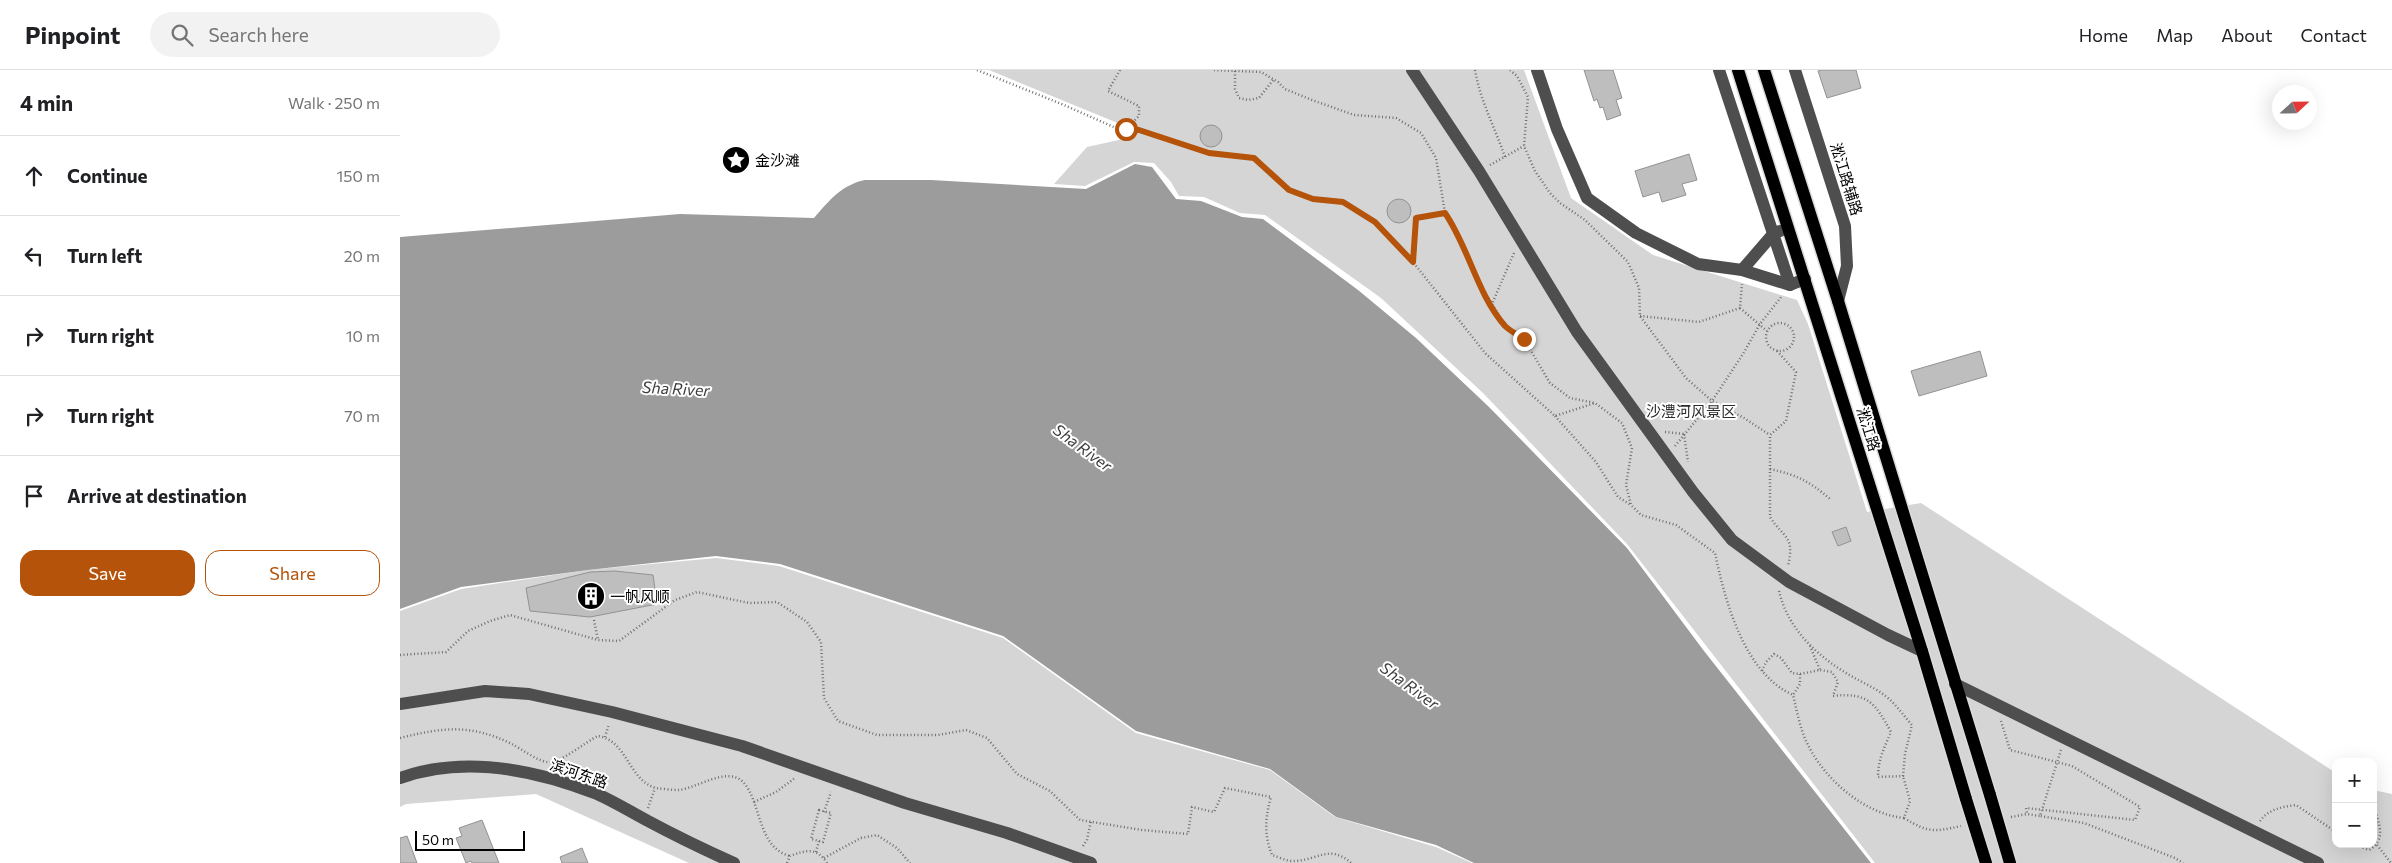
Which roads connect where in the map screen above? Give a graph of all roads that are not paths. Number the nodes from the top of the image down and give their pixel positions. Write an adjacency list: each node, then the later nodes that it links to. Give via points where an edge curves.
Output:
1 (1412, 70): 13 (street, via 1479,171 1577,332 1693,492 1732,540 1782,577)
2 (1537, 70): 9 (street, via 1557,129 1588,198 1636,233 1698,264)
3 (1719, 70): 8 (street)
4 (1738, 70): 7 (main road, 淞江路)
5 (1764, 70): 12 (main road, 淞江路)
6 (1795, 70): 12 (street, 淞江路辅路, via 1844,226 1847,266)
7 (1789, 229): 8 (street); 10 (main road, 淞江路)
8 (1774, 234): 9 (street); 11 (street)
9 (1742, 270): 11 (street)
10 (1805, 278): 11 (street); 13 (main road, 淞江路)
11 (1790, 285)
12 (1838, 301): 14 (main road, 淞江路)
13 (1922, 651): 19 (main road, 淞江路, bridge)
14 (1955, 684): 20 (main road, 淞江路, bridge); 21 (street)
15 (400, 704): 18 (street, via 485,691 529,694 612,712 742,746)
16 (400, 778): 17 (street, 滨河东路, via 451,768 498,766 542,776 598,795)
17 (734, 863)
18 (1091, 863)
19 (1986, 863)
20 (2010, 863)
21 (2318, 863)

